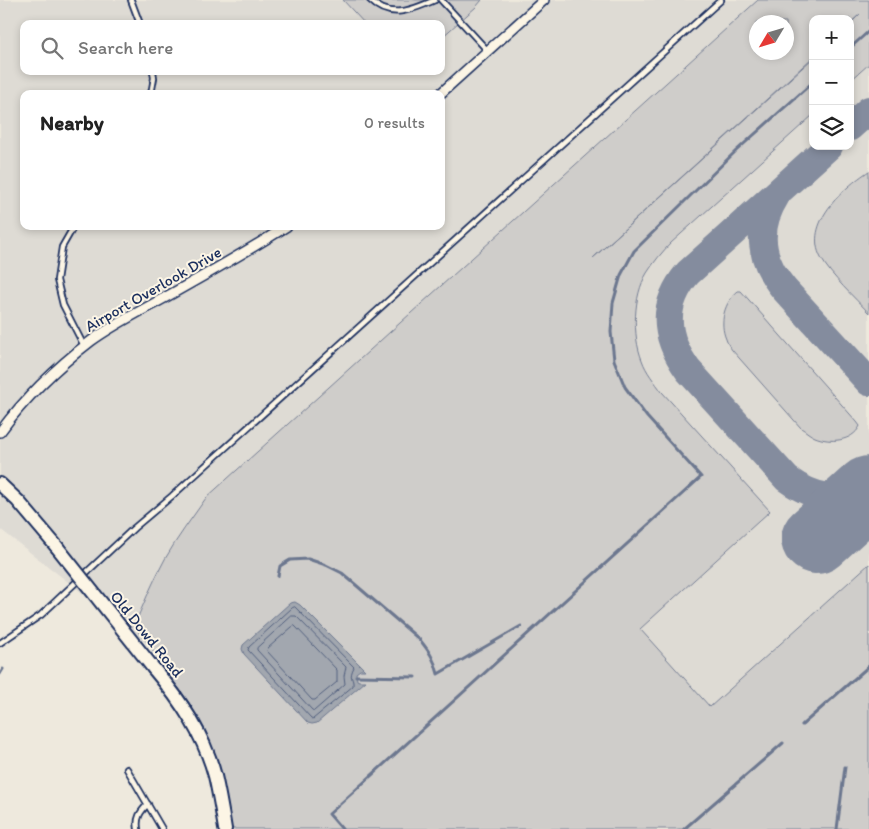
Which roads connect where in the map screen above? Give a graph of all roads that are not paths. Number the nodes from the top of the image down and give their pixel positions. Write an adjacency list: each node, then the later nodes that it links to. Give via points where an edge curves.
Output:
1 (131, 0): 7 (lane)
2 (370, 0): 3 (lane, via 381,9 392,12)
3 (435, 0)
4 (441, 0): 8 (lane)
5 (544, 0): 8 (street)
6 (721, 0): 17 (lane, via 41,615)
7 (138, 20)
8 (487, 50): 11 (street)
9 (154, 75): 10 (lane)
10 (152, 90)
11 (444, 90)
12 (72, 230): 14 (lane, via 62,247 57,280 63,306)
13 (281, 230): 14 (street, Airport Overlook Drive)
14 (84, 347): 15 (street, Airport Overlook Drive, via 28,398)
15 (0, 432)
16 (0, 484): 22 (street, Old Dowd Road, bridge, via 56,547 189,716 208,755)
17 (0, 643)
18 (127, 768): 19 (lane)
19 (148, 804): 20 (lane, via 138,816); 21 (lane)
20 (138, 829)
21 (162, 829)
22 (225, 829)

